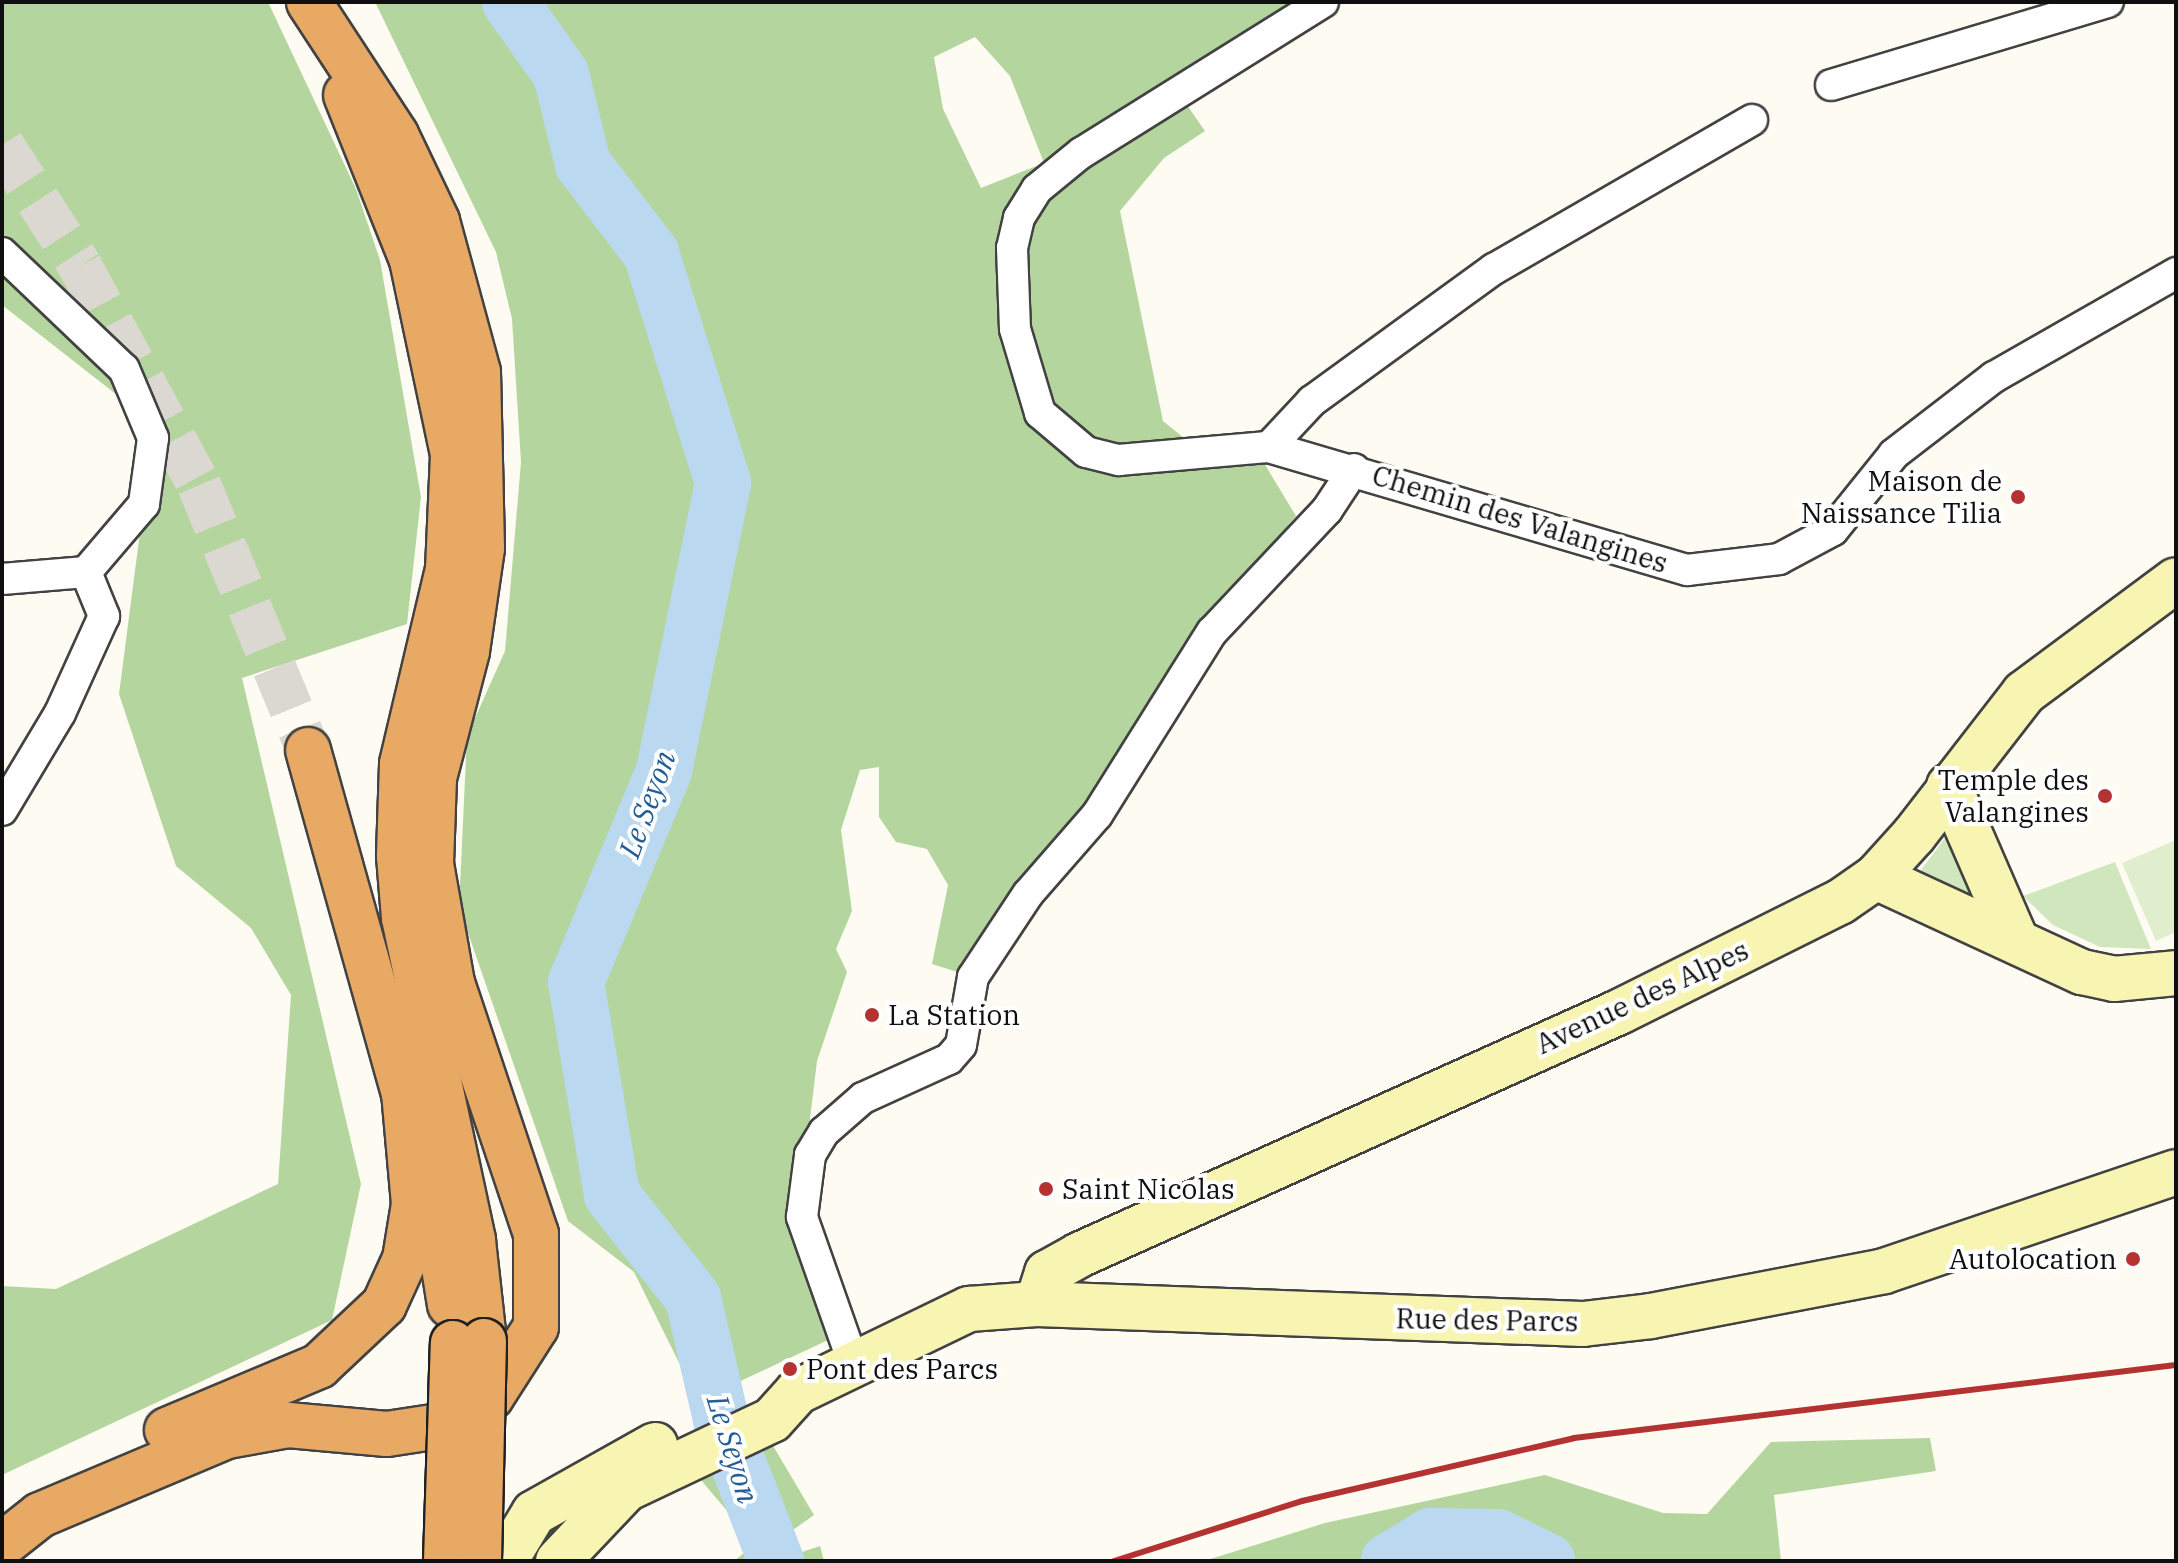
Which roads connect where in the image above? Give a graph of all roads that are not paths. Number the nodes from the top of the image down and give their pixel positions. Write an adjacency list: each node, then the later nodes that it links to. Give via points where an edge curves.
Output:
1 (309, 2): 22 (highway, via 412,260 448,419 448,569 402,764 398,841 404,918 459,1162); 26 (highway, via 396,135 437,221 478,372 485,459 481,561 434,778 431,864 452,983 528,1202 540,1267 539,1313 511,1375 491,1397 446,1425 387,1434 288,1425 227,1436 40,1515)
2 (1323, 2): 8 (street, via 1081,153 1037,189 1012,248 1015,329 1040,413 1057,434 1119,460)
3 (2108, 2): 4 (street)
4 (1831, 85)
5 (1752, 120): 8 (street, via 1494,269 1312,401)
6 (2, 253): 10 (street, via 124,369 153,438 144,504)
7 (2176, 273): 9 (street, Chemin des Valangines, via 1994,377 1894,454 1833,530 1779,559 1687,570)
8 (1269, 447): 9 (street)
9 (1354, 469): 23 (street, Chemin des Valangines, via 1327,510 1212,632 1097,815 1028,894 973,977 961,1045 949,1059 863,1098 824,1132 810,1155 802,1217)
10 (86, 572): 11 (street); 15 (street, via 103,603 97,637)
11 (2, 579)
12 (2176, 580): 14 (main road, Avenue des Alpes, via 2024,693)
13 (308, 750): 19 (highway)
14 (1949, 786): 16 (main road, Avenue des Alpes); 17 (main road)
15 (2, 810)
16 (1876, 877): 17 (main road); 21 (main road, Avenue des Alpes, via 1840,902 1619,1012 1079,1255 1047,1273)
17 (2016, 940): 18 (main road, via 2114,979)
18 (2176, 973)
19 (404, 1092): 22 (highway); 25 (highway, via 411,1232 384,1305 357,1336 319,1366)
20 (2176, 1172): 21 (main road, Rue des Parcs, via 1884,1271 1624,1319 1522,1322)
21 (1037, 1304): 23 (main road, Rue des Parcs, via 969,1309)
22 (468, 1342): 27 (highway, bridge); 28 (highway, bridge)
23 (853, 1362): 24 (main road, Rue des Parcs, via 797,1392 765,1392)
24 (696, 1441): 29 (main road, Rue des Parcs, via 534,1513); 30 (main road, Rue des Parcs, via 626,1489)
25 (2, 1505)
26 (2, 1545)
27 (446, 1561)
28 (479, 1561)
29 (505, 1561)
30 (558, 1561)

